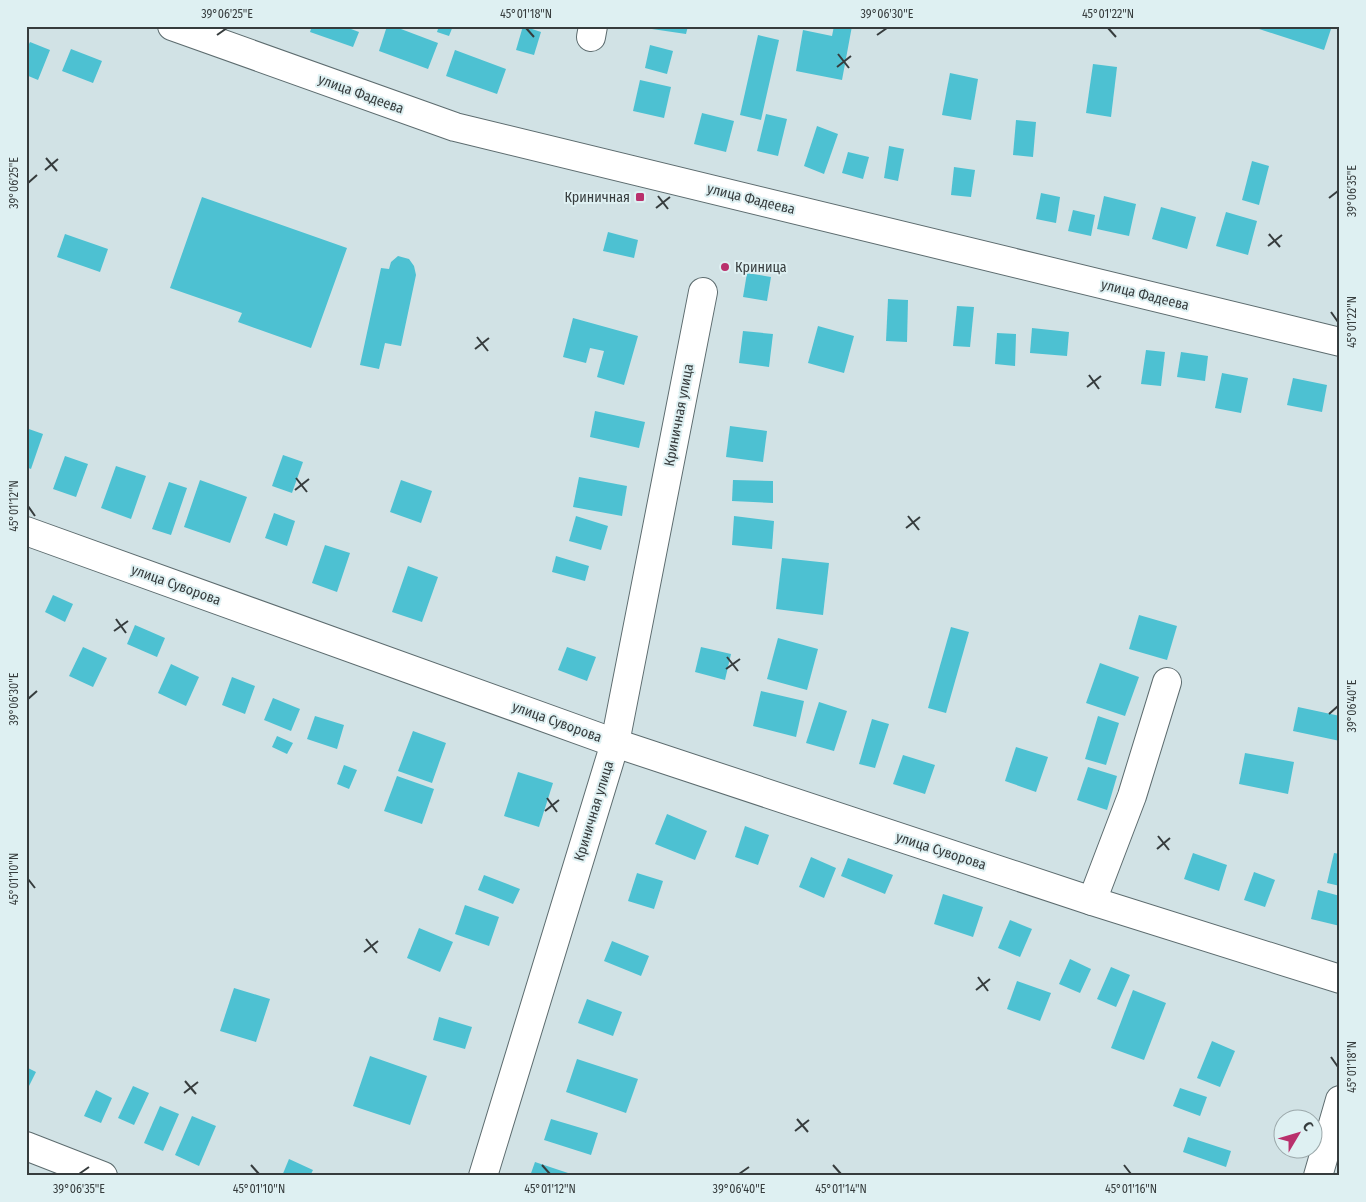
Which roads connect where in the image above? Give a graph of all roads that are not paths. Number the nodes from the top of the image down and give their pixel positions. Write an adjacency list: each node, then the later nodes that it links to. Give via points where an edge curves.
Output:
1 (172, 26): 3 (street, улица Фадеева, via 455,127)
2 (703, 292): 6 (street, Криничная улица)
3 (1340, 342)
4 (26, 531): 6 (street, улица Суворова)
5 (1167, 682): 7 (street, via 1132,796)
6 (615, 743): 7 (street, улица Суворова); 12 (street, Криничная улица)
7 (1092, 901): 8 (street, улица Суворова)
8 (1340, 979)
9 (1340, 1100): 13 (street)
10 (26, 1146): 11 (street)
11 (103, 1176)
12 (483, 1176)
13 (1318, 1176)

